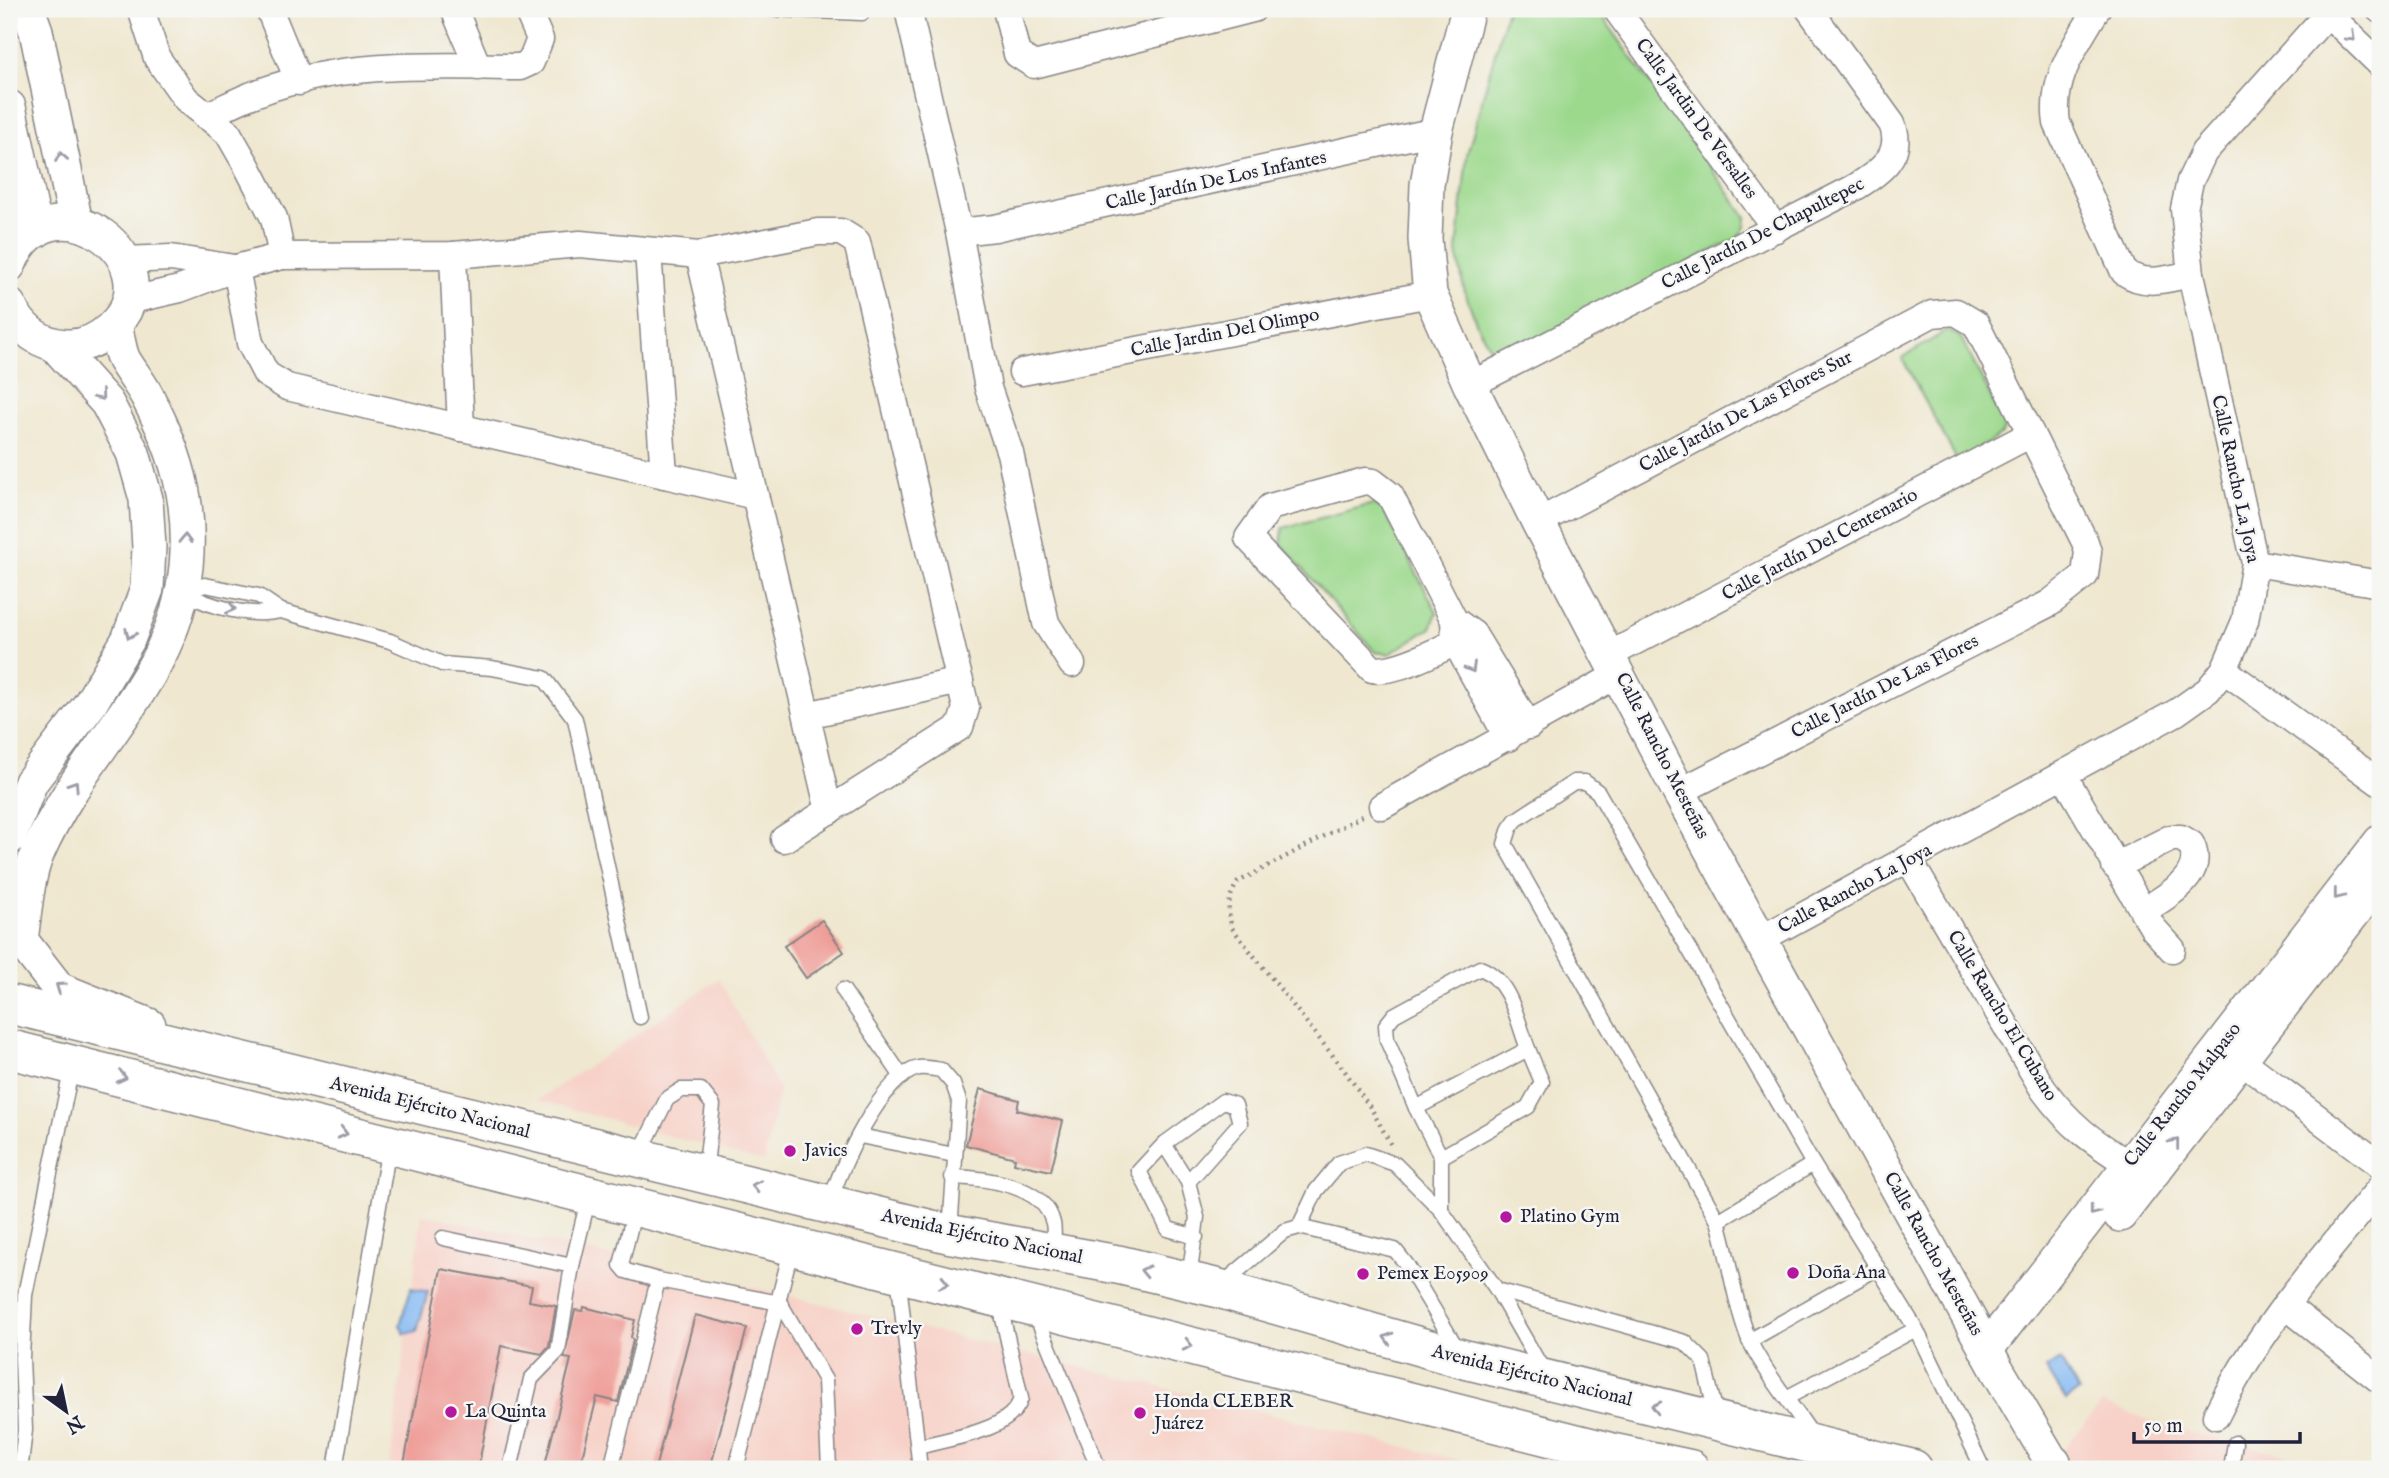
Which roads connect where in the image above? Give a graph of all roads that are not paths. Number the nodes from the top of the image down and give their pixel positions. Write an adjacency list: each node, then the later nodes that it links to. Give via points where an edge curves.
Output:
1 (28, 9): 22 (street, one-way to 1)
2 (141, 9): 20 (street, via 157,58 186,99)
3 (269, 9): 18 (street)
4 (454, 9): 17 (street)
5 (527, 9): 17 (street, via 540,38 531,62 520,67)
6 (768, 9): 15 (lane)
7 (908, 9): 24 (street)
8 (1006, 9): 9 (street, via 1017,54 1034,65)
9 (1253, 9)
10 (1468, 9): 21 (street, Calle Rancho Mesteñas)
11 (1616, 9): 23 (street, Calle Jardin De Versalles)
12 (1809, 9): 23 (street, Calle Jardín De Chapultepec, via 1892,124 1896,148 1873,177)
13 (2097, 9): 32 (street, via 2058,82 2057,123 2124,272 2137,281 2150,282)
14 (2327, 10): 16 (street, one-way to 16); 32 (street, Calle Rancho La Joya, via 2204,152 2190,181 2184,209)
15 (862, 13)
16 (2380, 65)
17 (478, 66): 18 (street, via 404,66)
18 (299, 82): 20 (street, via 262,91)
19 (9, 107): 25 (street)
20 (206, 116): 29 (street, via 228,133 247,166 274,218)
21 (1436, 131): 24 (street, Calle Jardín De Los Infantes, via 995,229); 33 (street, Calle Rancho Mesteñas, via 1425,239)
22 (76, 223): 25 (street, via 55,223); 30 (street, via 96,229 113,242)
23 (1776, 229): 38 (street, Calle Jardín De Chapultepec)
24 (959, 232): 49 (street, via 988,388 1010,453 1046,623)
25 (17, 251)
26 (648, 251): 27 (street, via 580,244); 28 (street); 41 (street)
27 (453, 255): 29 (street); 39 (street)
28 (699, 255): 42 (street); 52 (street, via 818,232 841,232 857,242)
29 (282, 256): 31 (street)
30 (125, 260): 31 (street, via 171,258); 35 (street, via 130,280)
31 (236, 268): 35 (street); 39 (street, via 250,343 266,374 287,387)
32 (2191, 274): 44 (street, Calle Rancho La Joya)
33 (1430, 294): 37 (street, Calle Jardin Del Olimpo); 38 (street, Calle Rancho Mesteñas)
34 (9, 305): 36 (street, via 19,324 35,338)
35 (121, 313): 36 (street, via 88,343); 47 (street, one-way to 35, via 185,508 178,467 123,358)
36 (55, 345): 46 (street, one-way to 46, via 107,403 133,453 146,499)
37 (1021, 372)
38 (1470, 385): 43 (street, Calle Rancho Mesteñas)
39 (461, 428): 41 (street)
40 (2031, 435): 43 (street, Calle Jardín De Las Flores Sur, via 1976,324 1956,312 1932,314); 50 (street, Calle Jardín Del Centenario); 57 (street, Calle Jardín De Las Flores, via 2085,542 2085,575 2050,603)
41 (664, 475): 42 (street)
42 (755, 496): 53 (street)
43 (1538, 522): 50 (street, Calle Rancho Mesteñas)
44 (2255, 563): 45 (street); 51 (street, Calle Rancho La Joya, via 2245,621)
45 (2380, 584)
46 (147, 589): 47 (street); 60 (street, one-way to 60, via 128,640 90,704 31,782)
47 (183, 592): 67 (street, one-way to 47, via 37,855 71,787 135,701 157,663); 72 (lane, via 200,602 264,615 281,611 390,641 442,663 544,678 575,719)
48 (1461, 632): 48 (street, via 1390,495 1373,482 1270,507 1248,538 1372,669 1386,670); 54 (street)
49 (1072, 664)
50 (1614, 665): 54 (street, Calle Jardín Del Centenario); 57 (street, Calle Rancho Mesteñas)
51 (2224, 670): 55 (street, Calle Rancho La Joya, via 2208,690 2177,712); 56 (street)
52 (960, 681): 53 (street); 59 (street, via 966,708 960,727)
53 (807, 715): 59 (street)
54 (1518, 732): 58 (street, Calle Jardín Del Centenario)
55 (2064, 776): 63 (street, Calle Rancho La Joya); 64 (street)
56 (2380, 783)
57 (1679, 792): 68 (street, Calle Rancho Mesteñas)
58 (1382, 806)
59 (829, 811): 61 (street)
60 (9, 838)
61 (784, 839)
62 (2380, 842): 76 (street, Calle Rancho Malpaso, one-way to 76)
63 (1909, 860): 68 (street, Calle Rancho La Joya); 88 (street, Calle Rancho El Cubano, via 2043,1089 2078,1131)
64 (2115, 866): 66 (street); 66 (street, via 2171,838 2191,844 2191,871 2178,888)
65 (2380, 879): 76 (street, Calle Rancho Malpaso)
66 (2143, 911): 69 (street)
67 (16, 931): 73 (street, one-way to 67, via 148,1024 59,989)
68 (1759, 940): 118 (street, Calle Rancho Mesteñas)
69 (2172, 949)
70 (843, 990): 78 (lane)
71 (9, 1004): 73 (main road, Avenida Ejército Nacional)
72 (640, 1017)
73 (187, 1048): 85 (main road, Avenida Ejército Nacional)
74 (9, 1049): 77 (main road)
75 (1528, 1049): 79 (lane); 79 (lane, via 1507,994 1494,973 1479,968 1394,1015 1385,1025); 84 (lane, via 1542,1082 1528,1107)
76 (2230, 1052): 87 (street); 88 (street, Calle Rancho Malpaso)
77 (72, 1065): 81 (main road, one-way to 81); 128 (lane, via 25,1295)
78 (902, 1077): 80 (lane); 83 (lane, via 919,1068 941,1070 953,1084 959,1101)
79 (1416, 1108): 84 (lane)
80 (860, 1136): 83 (lane); 94 (lane, via 838,1176)
81 (389, 1144): 93 (main road); 130 (lane)
82 (1164, 1144): 91 (lane); 91 (lane, via 1223,1101 1236,1105 1240,1123); 102 (lane, via 1139,1171 1168,1229)
83 (954, 1155): 90 (lane)
84 (1441, 1157): 96 (lane)
85 (636, 1159): 89 (main road, Avenida Ejército Nacional); 89 (lane, via 667,1099 681,1090 701,1090 713,1105)
86 (1813, 1164): 97 (lane); 97 (lane, via 1598,792 1585,782 1574,782 1516,820 1505,844); 107 (lane)
87 (2380, 1165)
88 (2139, 1171): 118 (street, Calle Rancho Malpaso)
89 (704, 1174): 94 (main road, Avenida Ejército Nacional, one-way to 89)
90 (952, 1177): 100 (lane); 104 (lane, via 1011,1185 1040,1201 1053,1222)
91 (1188, 1182): 102 (lane, via 1198,1217)
92 (2380, 1188): 114 (street)
93 (589, 1194): 95 (main road); 106 (lane)
94 (830, 1203): 98 (main road, via 812,1214 746,1216); 100 (main road, Avenida Ejército Nacional)
95 (636, 1206): 98 (main road); 109 (lane, via 621,1265 626,1271)
96 (1441, 1210): 99 (lane, via 1395,1164 1366,1154 1339,1163 1316,1191); 111 (lane)
97 (1718, 1221): 116 (lane, via 1728,1254 1730,1284)
98 (710, 1225): 103 (main road)
99 (1299, 1227): 110 (lane, via 1285,1231); 117 (lane, via 1395,1250)
100 (950, 1234): 104 (main road, Avenida Ejército Nacional); 105 (main road, via 871,1226 853,1239)
101 (443, 1237): 106 (lane)
102 (1196, 1237): 110 (lane)
103 (792, 1245): 105 (main road); 113 (lane)
104 (1053, 1252): 110 (main road, Avenida Ejército Nacional, one-way to 104)
105 (849, 1261): 108 (main road)
106 (572, 1266): 131 (lane, via 558,1351 531,1379)
107 (1876, 1269): 115 (lane); 116 (lane)
108 (898, 1273): 112 (main road, one-way to 112); 126 (lane)
109 (659, 1280): 113 (lane); 132 (lane)
110 (1203, 1285): 117 (main road, Avenida Ejército Nacional, one-way to 110)
111 (1497, 1290): 120 (lane); 123 (lane, via 1685,1342 1703,1360)
112 (1015, 1301): 126 (lane, via 1018,1410 1002,1424); 127 (main road, one-way to 127); 136 (lane)
113 (780, 1303): 133 (lane); 134 (lane, via 825,1380)
114 (2285, 1305): 119 (street); 122 (street, via 2234,1378)
115 (1916, 1329): 121 (lane); 139 (lane)
116 (1749, 1340): 121 (lane)
117 (1463, 1359): 120 (main road, Avenida Ejército Nacional)
118 (1992, 1360): 129 (street, Calle Rancho Mesteñas)
119 (2380, 1380)
120 (1549, 1381): 123 (main road, Avenida Ejército Nacional, one-way to 120)
121 (1788, 1397): 125 (lane)
122 (2216, 1416)
123 (1718, 1422): 125 (main road, Avenida Ejército Nacional)
124 (2235, 1443): 140 (lane)
125 (1819, 1444): 138 (main road, Avenida Ejército Nacional)
126 (918, 1447): 135 (lane)
127 (1616, 1461): 137 (main road)
128 (21, 1464)
129 (2053, 1468)
130 (335, 1469)
131 (510, 1469)
132 (611, 1469)
133 (736, 1469)
134 (829, 1469)
135 (920, 1469)
136 (1099, 1469)
137 (1690, 1469)
138 (1913, 1469)
139 (1983, 1469)
140 (2231, 1469)

